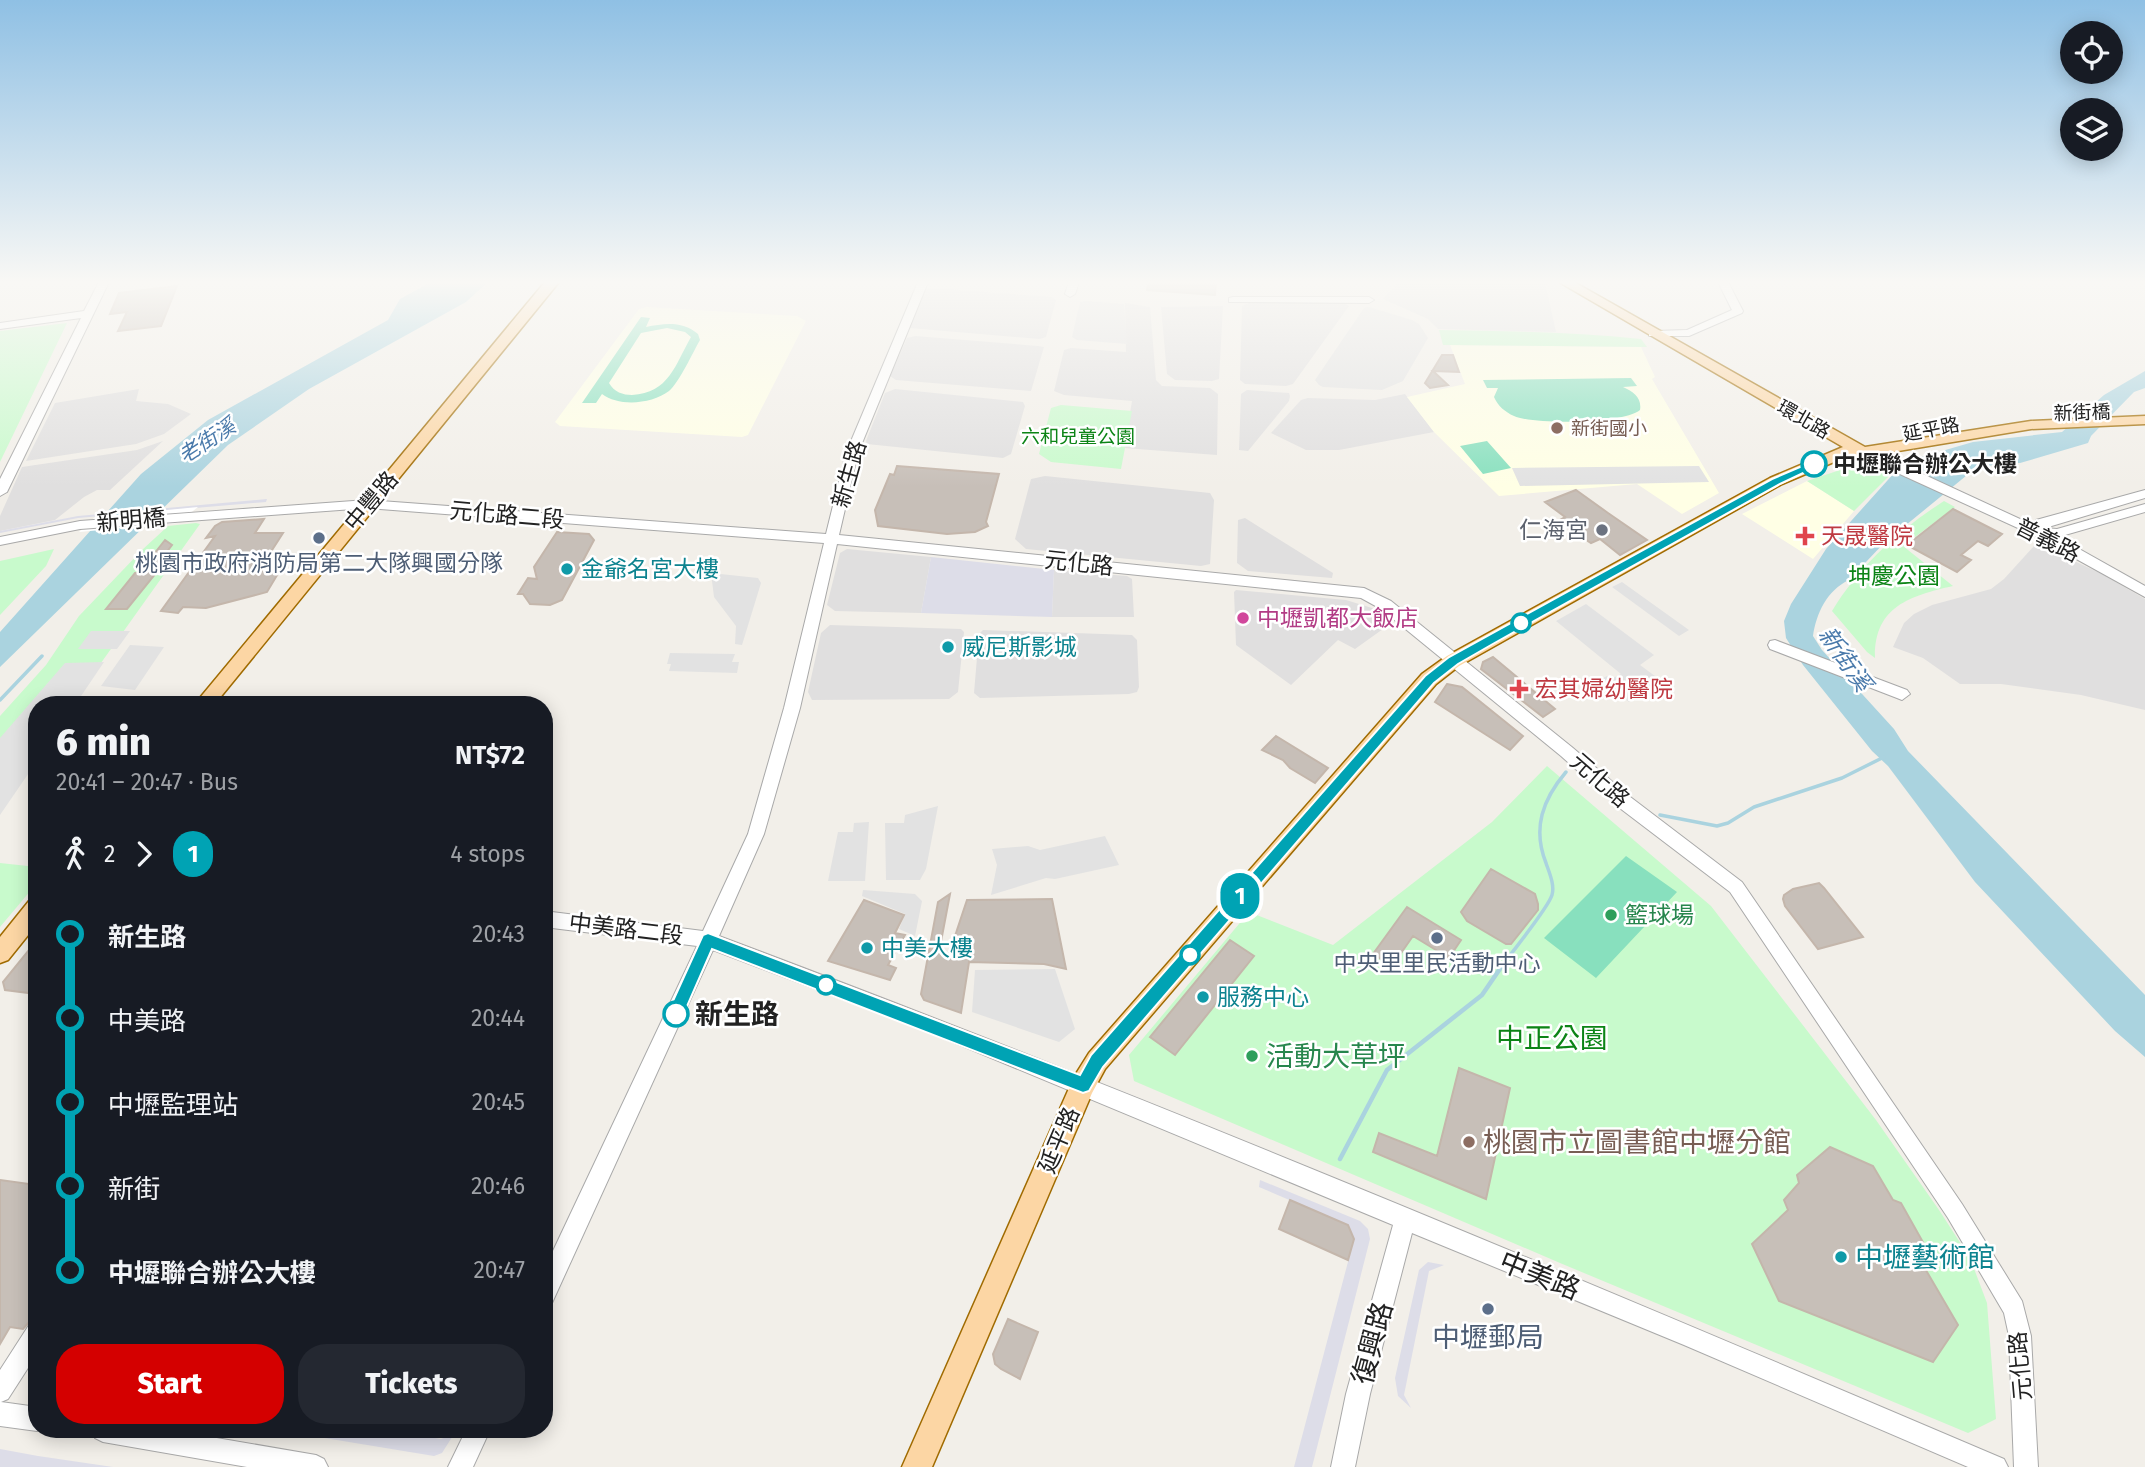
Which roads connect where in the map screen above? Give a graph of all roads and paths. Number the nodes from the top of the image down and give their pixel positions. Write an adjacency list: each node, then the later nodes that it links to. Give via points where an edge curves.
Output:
1 (69, 350): 9 (street)
2 (495, 350): 11 (main road, 中豐路)
3 (895, 350): 15 (street, 新生路, via 852,453)
4 (1683, 350): 8 (main road, 環北路)
5 (1699, 350): 8 (main road, 環北路)
6 (2144, 416): 7 (main road, 新街橋)
7 (2025, 420): 8 (main road, 延平路)
8 (1862, 450): 14 (street, 普義路); 19 (main road, 延平路, via 1776,481)
9 (0, 492)
10 (2145, 494): 14 (street, via 2041,523)
11 (367, 504): 13 (street, 元化路二段); 15 (street, 元化路二段); 21 (main road, 中豐路)
12 (2145, 508): 14 (street, via 2057,533)
13 (182, 516): 16 (street, 新明橋, via 80,525)
14 (2036, 531): 17 (street, 普義路)
15 (832, 539): 19 (street, 元化路, via 1364,593 1386,605); 24 (street, 新生路, via 769,794)
16 (0, 541)
17 (2145, 592)
18 (1775, 645): 20 (street)
19 (1453, 661): 26 (main road, 延平路, via 1429,679 1345,775 1105,1051); 40 (street, 元化路, via 1727,880 1749,905 1955,1211 2014,1309 2020,1336)
20 (1902, 694)
21 (210, 696)
22 (28, 919): 25 (main road)
23 (553, 920): 24 (street, 中美路二段)
24 (708, 940): 26 (street, 中美路二段); 28 (street, 新生路)
25 (0, 953)
26 (1083, 1085): 27 (street, 中美路); 37 (main road, 延平路)
27 (1405, 1220): 38 (street, 復興路); 39 (street, 中美路)
28 (553, 1276)
29 (28, 1347): 30 (street)
30 (0, 1391)
31 (0, 1414): 32 (street)
32 (28, 1418)
33 (149, 1438): 35 (street)
34 (474, 1438): 36 (street)
35 (316, 1467)
36 (460, 1467)
37 (917, 1467)
38 (1343, 1467)
39 (1996, 1467)
40 (2026, 1467)

